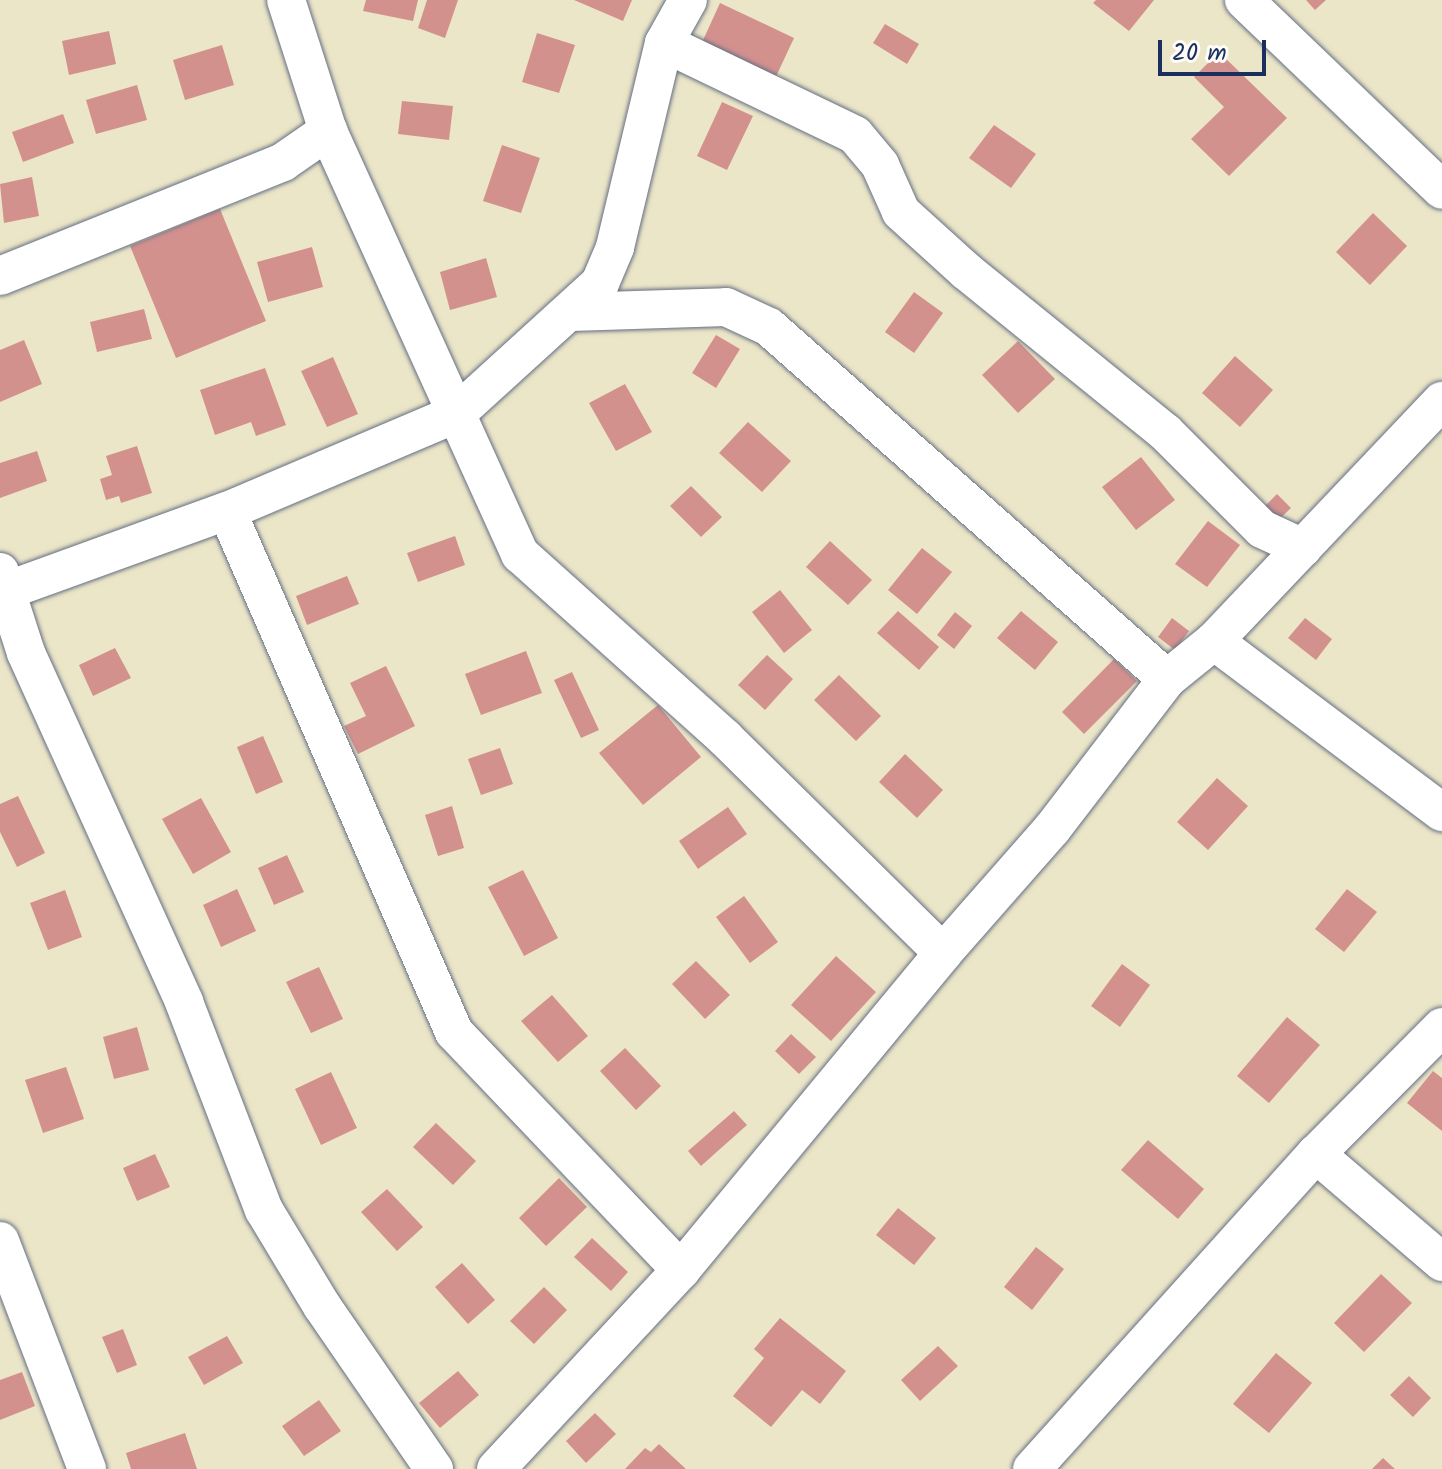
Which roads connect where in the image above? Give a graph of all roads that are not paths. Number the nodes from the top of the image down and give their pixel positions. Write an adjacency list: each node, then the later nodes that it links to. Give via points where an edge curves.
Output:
1 (286, 0): 5 (street)
2 (688, 0): 4 (street)
3 (1244, 0): 6 (street)
4 (664, 43): 8 (street, via 615,247 600,283); 12 (street, via 855,135 880,165 901,212 1165,432 1262,529)
5 (328, 131): 7 (street, via 283,162); 10 (street)
6 (1442, 190)
7 (0, 276)
8 (571, 312): 10 (street); 15 (street, via 726,307 769,327)
9 (1442, 401): 12 (street)
10 (456, 414): 11 (street); 17 (street, via 520,554 725,738)
11 (227, 511): 13 (street); 22 (street, via 454,1032)
12 (1303, 548): 14 (street)
13 (3, 585): 24 (street, via 26,653 184,1002 264,1210 322,1306)
14 (1214, 641): 15 (street); 16 (street)
15 (1167, 679): 17 (street, via 1052,829)
16 (1442, 812)
17 (943, 953): 22 (street)
18 (1442, 1027): 19 (street)
19 (1316, 1154): 21 (street); 26 (street)
20 (0, 1241): 23 (street)
21 (1442, 1262)
22 (681, 1270): 25 (street)
23 (87, 1469)
24 (434, 1469)
25 (496, 1469)
26 (1032, 1469)

